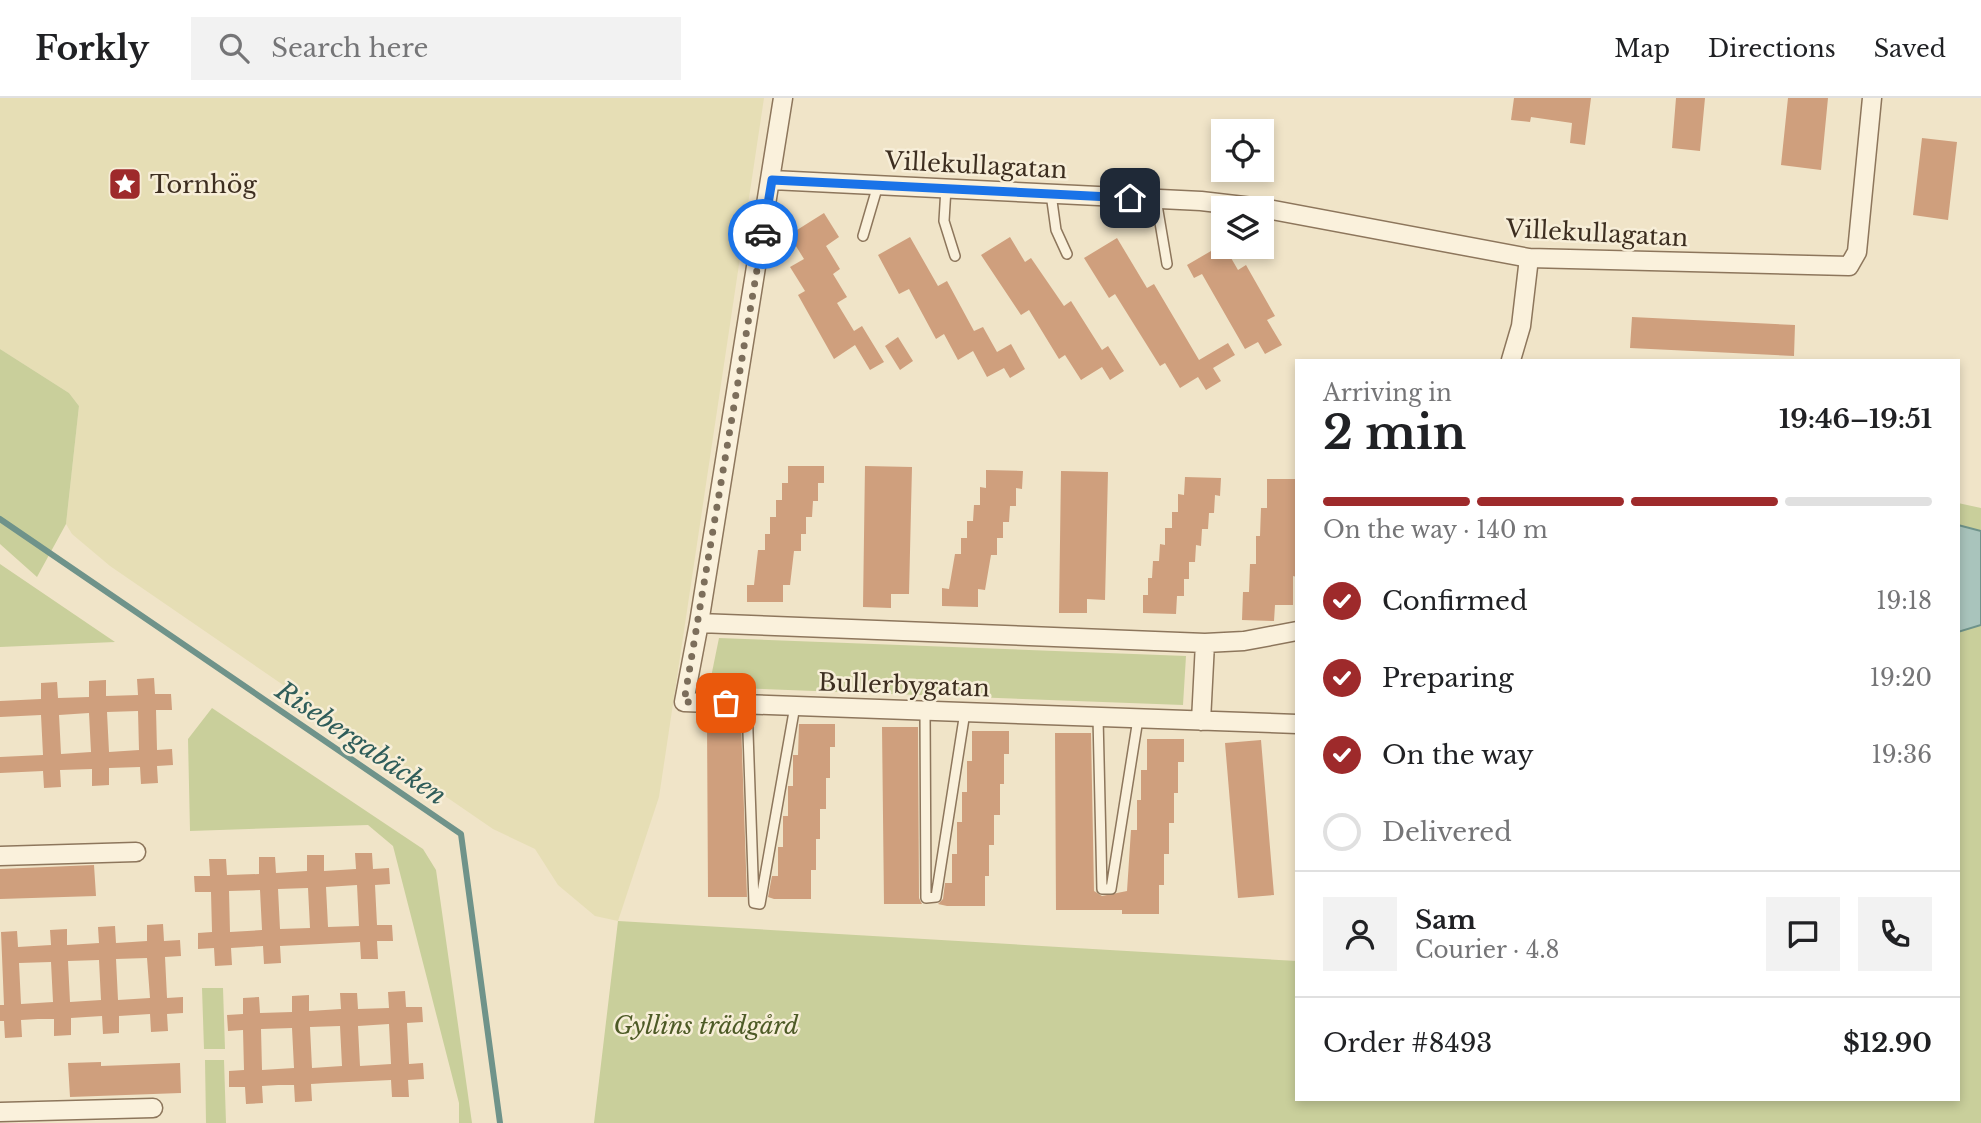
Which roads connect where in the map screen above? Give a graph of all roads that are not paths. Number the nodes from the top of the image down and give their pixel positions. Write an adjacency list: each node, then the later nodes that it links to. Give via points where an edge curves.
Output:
1 (783, 98): 3 (street, Bullerbygatan)
2 (1872, 98): 13 (street, Villekullagatan, via 1857,252 1849,266)
3 (772, 180): 4 (street, Villekullagatan); 16 (street, Bullerbygatan)
4 (878, 185): 5 (street, Villekullagatan); 10 (lane)
5 (946, 188): 6 (street, Villekullagatan); 12 (lane, via 944,221)
6 (1051, 194): 7 (street, Villekullagatan); 11 (lane, via 1056,230)
7 (1156, 199): 8 (street, Villekullagatan); 14 (lane)
8 (1211, 204)
9 (1274, 210): 13 (street, Villekullagatan)
10 (863, 236)
11 (1067, 254)
12 (956, 256)
13 (1529, 258): 15 (street, via 1521,326)
14 (1167, 264)
15 (1511, 359)
16 (699, 623): 18 (street); 19 (street, Bullerbygatan, via 684,702)
17 (1295, 631): 18 (street)
18 (1205, 643): 25 (street)
19 (747, 704): 20 (street, Bullerbygatan); 20 (lane, via 754,903 760,904)
20 (794, 706): 21 (street, Bullerbygatan)
21 (925, 711): 22 (street, Bullerbygatan); 22 (lane, via 926,898 936,897)
22 (965, 712): 23 (street, Bullerbygatan)
23 (1098, 718): 24 (street, Bullerbygatan); 24 (lane, via 1102,889 1111,889)
24 (1138, 719): 25 (street, Bullerbygatan)
25 (1201, 721): 26 (street, Bullerbygatan)
26 (1295, 724)
27 (136, 852): 28 (street)
28 (0, 856)
29 (153, 1108): 30 (street)
30 (0, 1112)

